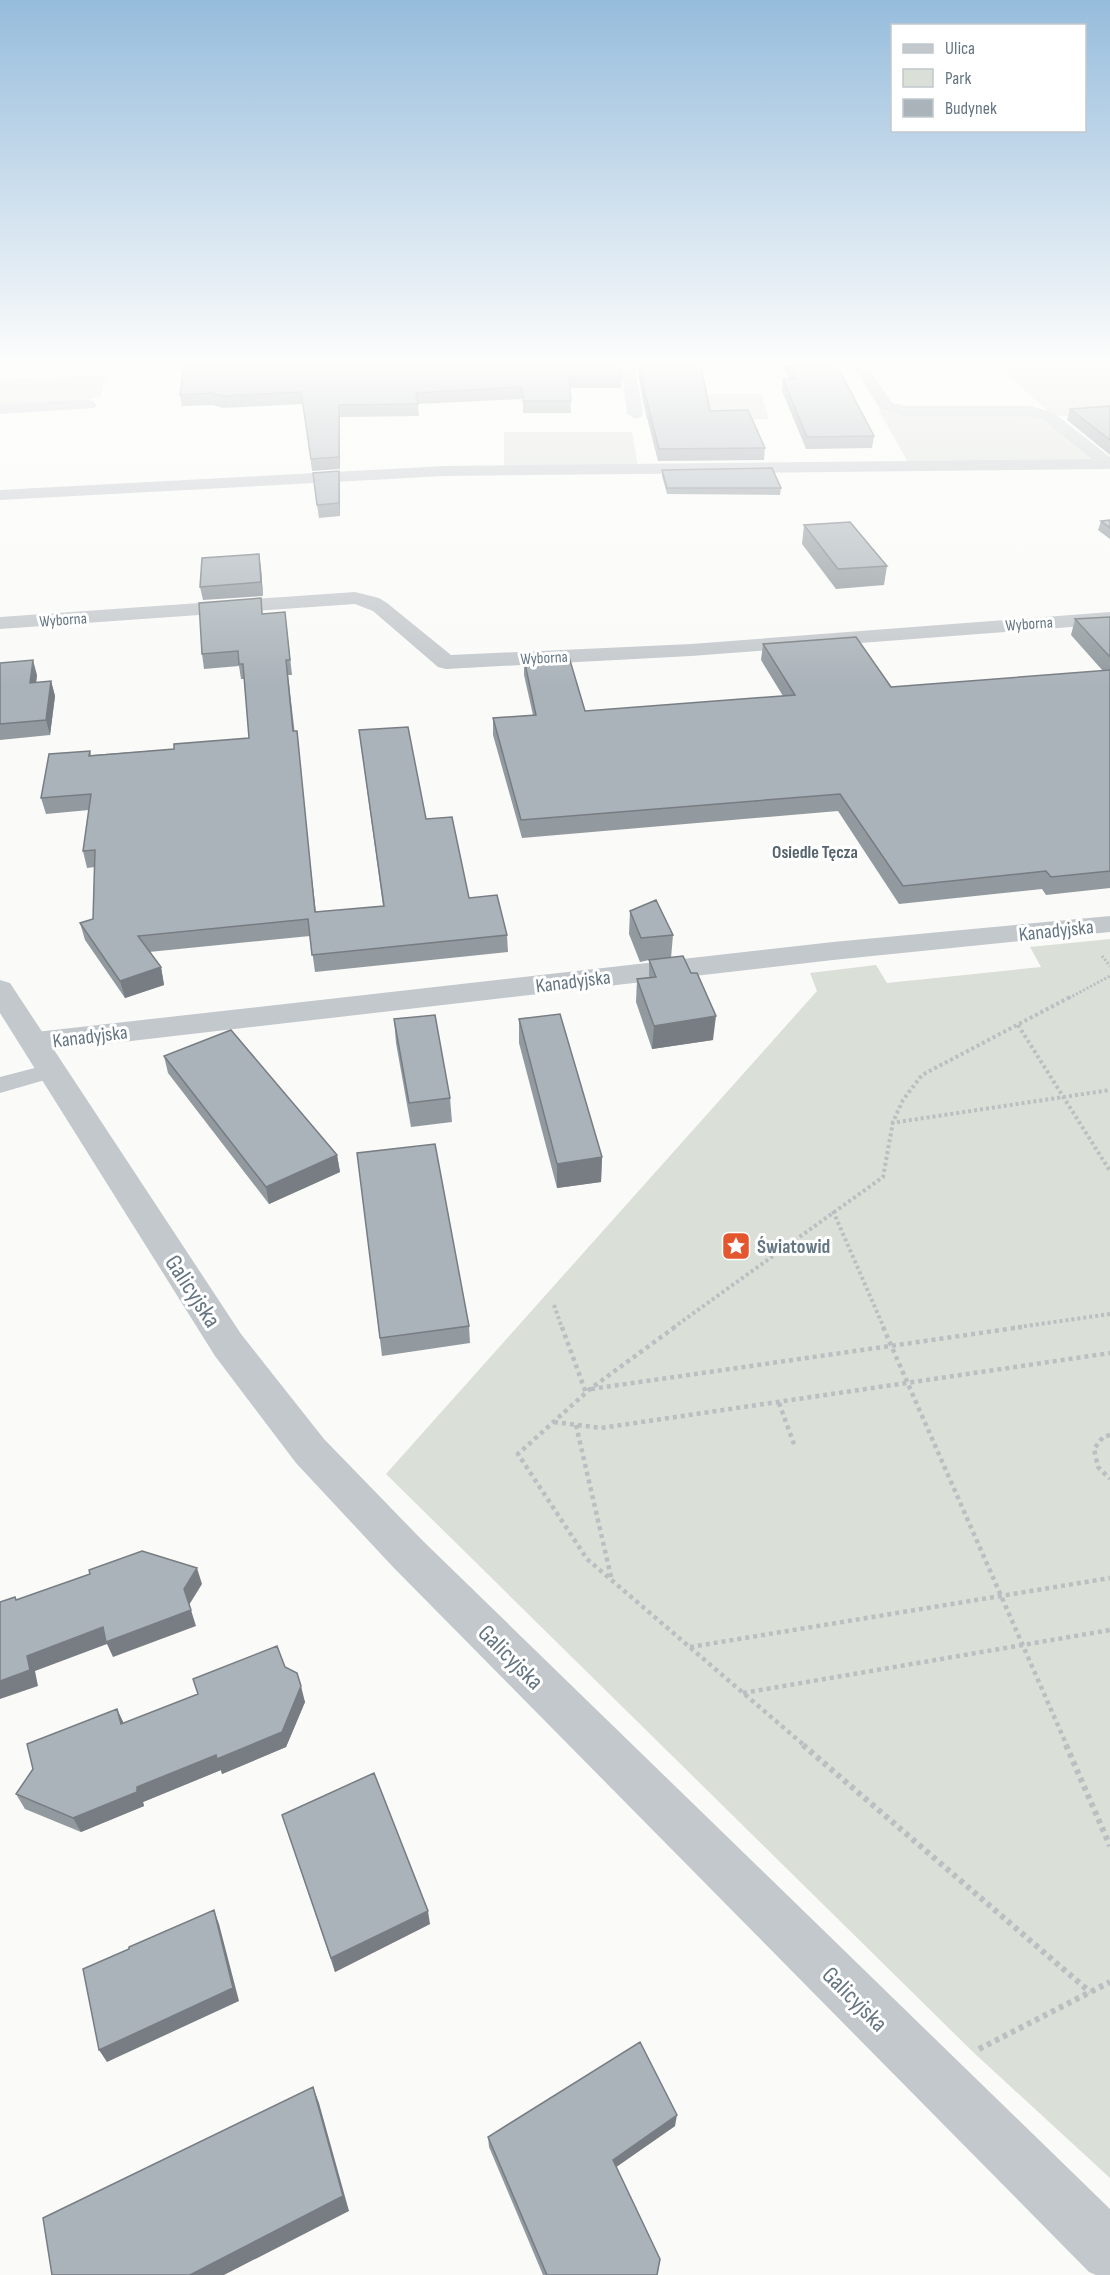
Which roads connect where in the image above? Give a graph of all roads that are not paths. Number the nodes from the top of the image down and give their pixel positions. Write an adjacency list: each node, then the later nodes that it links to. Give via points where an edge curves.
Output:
1 (423, 472): 2 (street)
2 (0, 495)
3 (1110, 618): 4 (street, Wyborna, via 691,650 446,663 380,607 355,598)
4 (0, 624)
5 (1110, 924): 7 (street, Kanadyjska, via 833,951)
6 (0, 989): 7 (street, Galicyjska)
7 (45, 1056): 8 (lane); 9 (street, Galicyjska, via 228,1345 310,1451 408,1554)
8 (0, 1085)
9 (1110, 2251)

